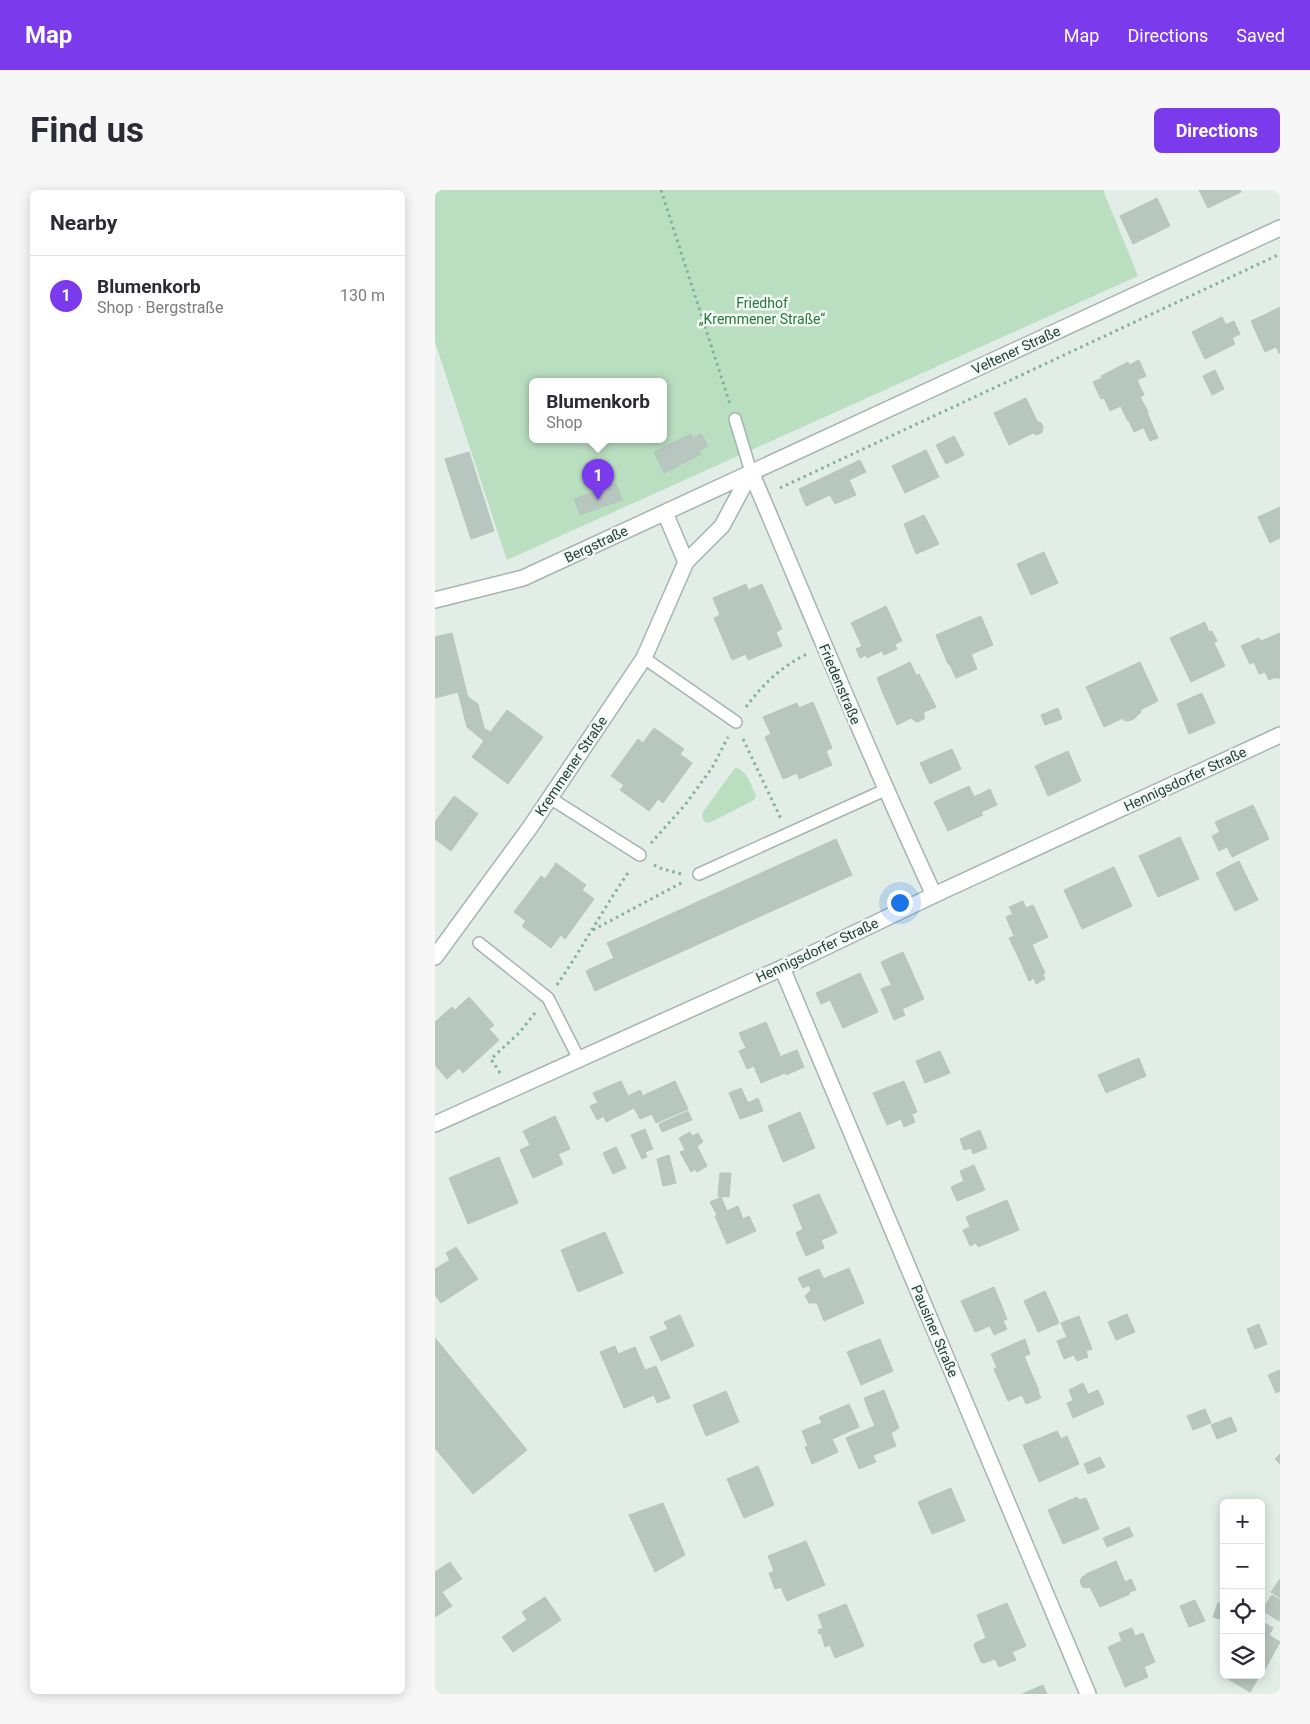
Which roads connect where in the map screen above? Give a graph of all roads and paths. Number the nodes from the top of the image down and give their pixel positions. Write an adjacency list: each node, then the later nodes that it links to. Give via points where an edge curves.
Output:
1 (661, 190): 4 (path)
2 (1280, 228): 5 (street, Veltener Straße)
3 (1280, 254): 6 (path)
4 (735, 419): 5 (lane)
5 (751, 472): 6 (street, Friedenstraße); 7 (street, Bergstraße); 8 (street, Kremmener Straße, via 722,526)
6 (762, 497): 13 (street, Friedenstraße)
7 (665, 513): 8 (street); 9 (street, Bergstraße, via 523,578)
8 (687, 562): 10 (street, Kremmener Straße)
9 (435, 600)
10 (644, 658): 11 (lane); 14 (street, Kremmener Straße)
11 (736, 722): 15 (path)
12 (1280, 735): 18 (street, Hennigsdorfer Straße)
13 (885, 790): 15 (lane); 18 (street, Friedenstraße)
14 (550, 798): 16 (lane); 21 (street, Kremmener Straße)
15 (788, 833): 17 (lane)
16 (640, 855): 17 (path, via 677,874)
17 (699, 874): 19 (path)
18 (934, 895): 22 (street, Hennigsdorfer Straße)
19 (593, 930)
20 (479, 942): 23 (lane, via 548,998)
21 (435, 957)
22 (782, 968): 23 (street, Hennigsdorfer Straße); 25 (street, Pausiner Straße)
23 (579, 1059): 24 (street, Hennigsdorfer Straße)
24 (435, 1124)
25 (1088, 1694)

